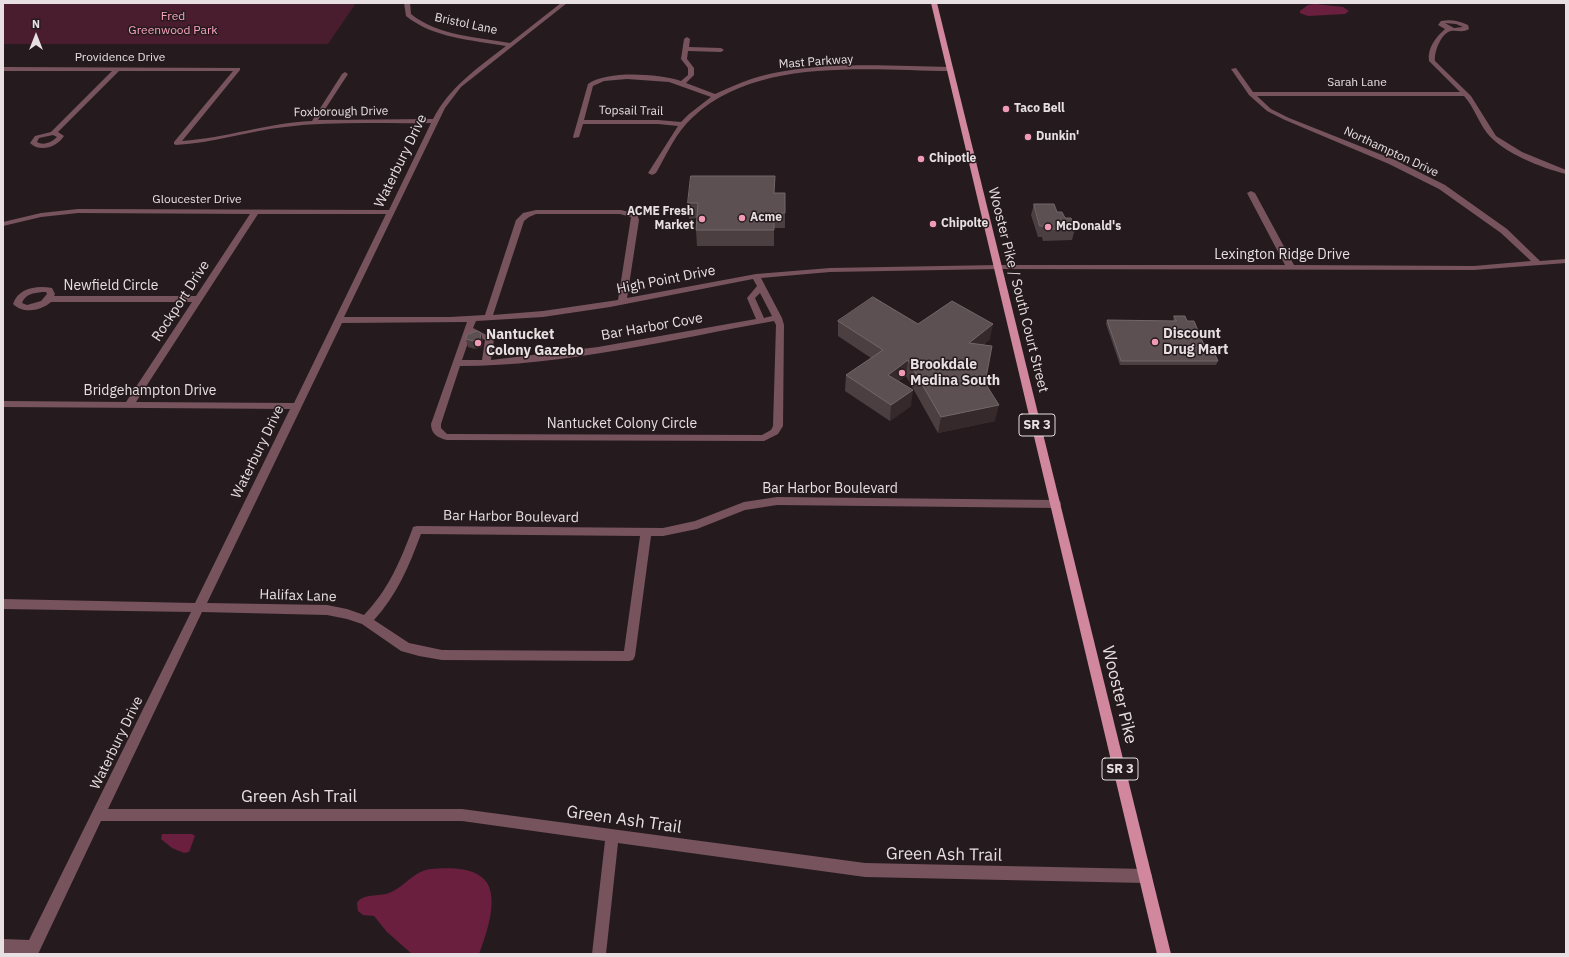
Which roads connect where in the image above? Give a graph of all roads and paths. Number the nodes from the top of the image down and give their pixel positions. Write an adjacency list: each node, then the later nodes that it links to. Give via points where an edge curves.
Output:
1 (407, 3): 6 (street, Bristol Lane, via 408,14 424,26 442,32)
2 (564, 3): 6 (street, Waterbury Drive)
3 (934, 3): 11 (main road, Wooster Pike / South Court Street / SR 3)
4 (1449, 30): 16 (street, via 1433,48 1432,62)
5 (687, 39): 7 (street)
6 (512, 45): 18 (street, Waterbury Drive, via 459,86 446,102)
7 (685, 49): 8 (street); 14 (street, via 684,60 691,68 692,75)
8 (721, 50)
9 (3, 69): 10 (street, Providence Drive)
10 (117, 69): 22 (street); 24 (street, Providence Drive, via 238,69)
11 (950, 69): 17 (street, Mast Parkway, via 836,69 799,72 753,81); 33 (main road, Wooster Pike / South Court Street / SR 3)
12 (1234, 69): 15 (street, Northampton Drive)
13 (345, 74): 19 (street)
14 (682, 84): 17 (street); 20 (street, via 657,78 597,80 590,85)
15 (1251, 94): 16 (street, Sarah Lane); 32 (street, Northampton Drive, via 1277,115 1392,162 1442,187 1504,231)
16 (1464, 94): 25 (street, via 1495,137 1520,153)
17 (716, 96): 21 (street, Mast Parkway, via 698,108)
18 (436, 121): 19 (street, Foxborough Drive); 29 (street, Waterbury Drive)
19 (314, 122): 24 (street, Foxborough Drive)
20 (580, 122): 21 (street, Topsail Trail); 23 (street)
21 (682, 124): 26 (street, Mast Parkway)
22 (53, 133)
23 (576, 137)
24 (176, 143)
25 (1566, 172)
26 (652, 173)
27 (1251, 193): 34 (street)
28 (255, 212): 29 (street, Gloucester Drive); 30 (street, Gloucester Drive, via 78,211 41,215); 38 (street, Rockport Drive)
29 (392, 212): 43 (street, Waterbury Drive)
30 (3, 224)
31 (1566, 261): 32 (street, Lexington Ridge Drive)
32 (1538, 263): 34 (street, Lexington Ridge Drive, via 1474,268)
33 (998, 267): 34 (street, Lexington Ridge Drive); 35 (street, High Point Drive, via 858,269); 51 (main road, Wooster Pike / South Court Street / SR 3)
34 (1291, 268)
35 (756, 276): 36 (street, Nantucket Colony Circle); 39 (street, High Point Drive)
36 (762, 286): 41 (street, Nantucket Colony Circle); 44 (street, via 751,298)
37 (49, 299): 38 (street, Newfield Circle)
38 (197, 299): 49 (street, Rockport Drive)
39 (622, 302): 40 (street, High Point Drive, via 556,312); 40 (street, via 634,216 624,212 536,212 520,220)
40 (488, 318): 42 (street, High Point Drive)
41 (778, 318): 44 (street, Bar Harbor Cove); 46 (street, Nantucket Colony Circle, via 778,426 775,432 764,438 447,437 438,433 436,424)
42 (472, 319): 43 (street, High Point Drive); 45 (street, Nantucket Colony Circle)
43 (339, 320): 50 (street, Waterbury Drive)
44 (761, 321): 47 (street, Bar Harbor Cove, via 598,350)
45 (469, 330): 46 (street, Nantucket Colony Circle); 47 (street, via 490,339)
46 (457, 363): 47 (street, Bar Harbor Cove)
47 (486, 363)
48 (3, 404): 49 (street, Bridgehampton Drive)
49 (129, 405): 50 (street, Bridgehampton Drive)
50 (296, 406): 55 (street, Waterbury Drive)
51 (1056, 504): 52 (street, Bar Harbor Boulevard, via 766,502 738,507 679,530); 53 (main road, Wooster Pike / South Court Street / SR 3)
52 (646, 533): 56 (street, Bar Harbor Boulevard, via 417,530 393,590); 56 (street, Halifax Lane, via 629,656 442,655 405,647)
53 (1075, 583): 59 (main road, Wooster Pike / SR 3)
54 (3, 604): 55 (street, Halifax Lane)
55 (198, 608): 56 (street, Halifax Lane, via 327,610 342,612); 57 (street, Waterbury Drive)
56 (366, 621)
57 (98, 815): 58 (street, Green Ash Trail, via 462,815); 61 (street, Waterbury Drive)
58 (612, 837): 59 (street, Green Ash Trail, via 883,872); 62 (street)
59 (1145, 876): 63 (main road, Wooster Pike / SR 3)
60 (3, 946): 61 (street)
61 (32, 950)
62 (599, 954)
63 (1164, 954)

